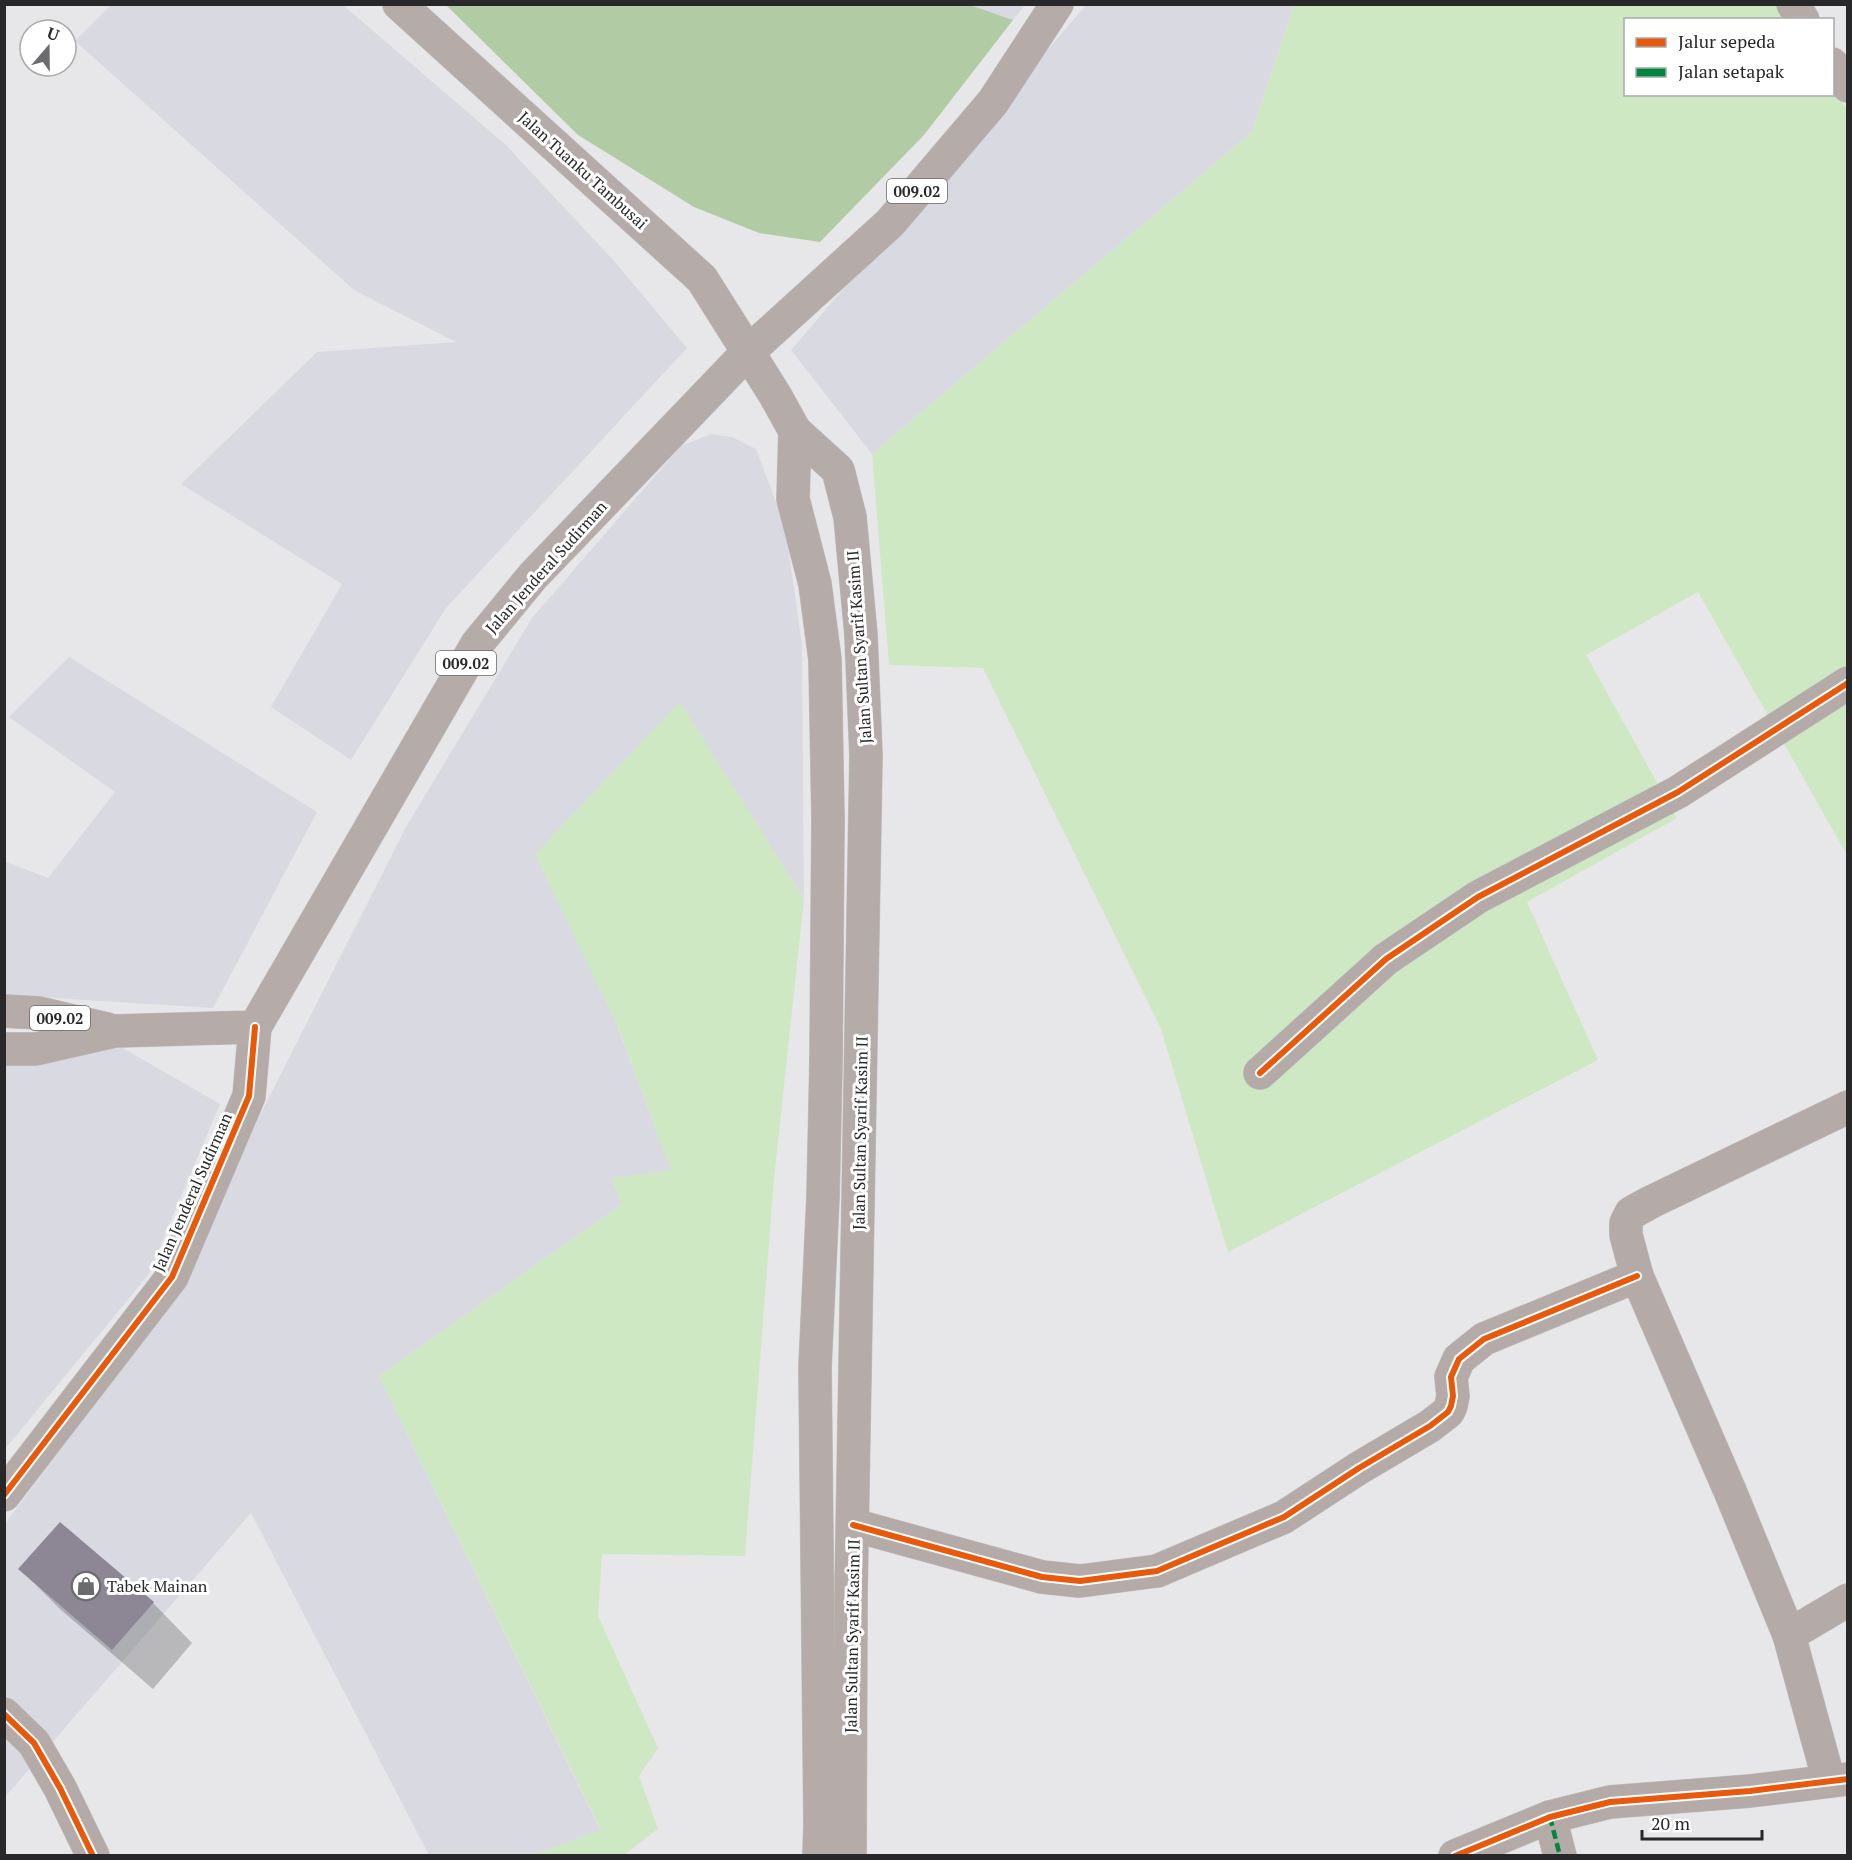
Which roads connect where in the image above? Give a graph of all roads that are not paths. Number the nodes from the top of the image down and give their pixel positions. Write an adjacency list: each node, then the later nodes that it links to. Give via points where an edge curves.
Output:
1 (399, 4): 7 (main road, Jalan Tuanku Tambusai, via 702,279)
2 (1057, 4): 7 (main road, Jalan Jenderal Sudirman / 009.02, via 993,102 890,222)
3 (1793, 4): 4 (street)
4 (1802, 18)
5 (1834, 65): 6 (street)
6 (1848, 86)
7 (747, 353): 8 (main road, Jalan Sultan Syarif Kasim II); 11 (main road, Jalan Jenderal Sudirman / 009.02, via 533,576 477,644)
8 (795, 430): 18 (main road, Jalan Sultan Syarif Kasim II, via 793,499 815,584 825,660 826,1050 815,1367); 19 (main road, Jalan Sultan Syarif Kasim II, via 838,470 850,517 861,635 866,756)
9 (1848, 683): 14 (street, via 1678,792 1478,897 1386,959)
10 (4, 1011): 12 (main road, 009.02, via 39,1013)
11 (255, 1027): 12 (main road, 009.02); 17 (street, Jalan Jenderal Sudirman, via 249,1096 172,1277)
12 (115, 1031): 13 (main road, 009.02, via 36,1048)
13 (4, 1049)
14 (1260, 1073)
15 (1848, 1107): 16 (street, via 1630,1213 1626,1234)
16 (1637, 1276): 19 (street, via 1484,1339 1459,1359 1451,1377 1453,1396 1448,1413 1430,1426 1284,1517 1157,1571 1080,1581 1042,1577); 21 (street)
17 (4, 1495)
18 (817, 1520): 19 (main road); 26 (main road, Jalan Sultan Syarif Kasim II)
19 (853, 1526): 27 (main road, Jalan Sultan Syarif Kasim II)
20 (1848, 1600): 21 (street)
21 (1790, 1635): 23 (street)
22 (4, 1714): 25 (street, via 34,1743)
23 (1838, 1780): 24 (street, via 1610,1802)
24 (1551, 1816): 28 (street); 29 (street)
25 (93, 1856)
26 (819, 1856)
27 (850, 1856)
28 (1455, 1856)
29 (1560, 1856)

